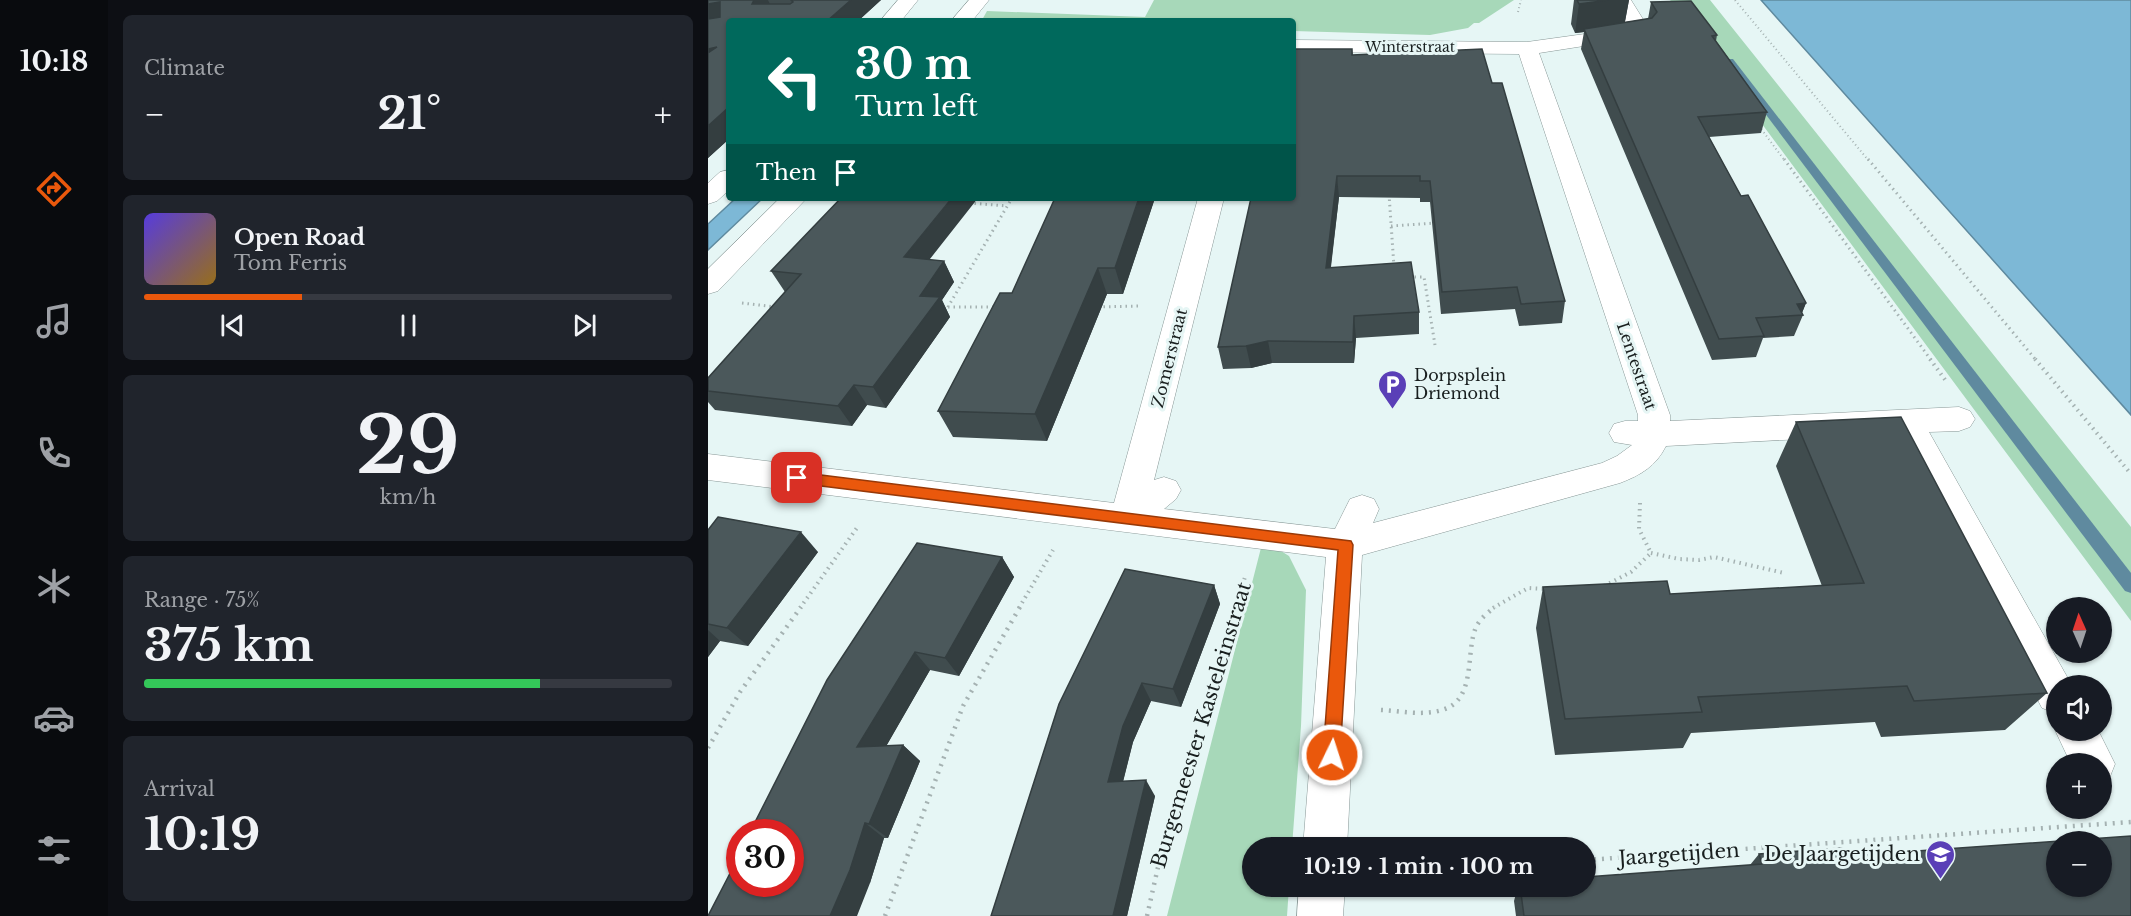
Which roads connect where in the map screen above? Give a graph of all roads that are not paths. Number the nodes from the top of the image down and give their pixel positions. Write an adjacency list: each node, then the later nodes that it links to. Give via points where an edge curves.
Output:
1 (908, 0): 4 (street)
2 (979, 0): 5 (street)
3 (1622, 0): 7 (street, Winterstraat, via 1641,32)
4 (893, 18)
5 (964, 18)
6 (1296, 46): 7 (street, Winterstraat)
7 (1527, 48): 13 (street, Lentestraat)
8 (726, 180): 9 (street)
9 (708, 196)
10 (791, 201): 12 (street)
11 (1210, 201): 21 (street, Zomerstraat, via 1182,306 1167,385)
12 (708, 285)
13 (1625, 332): 14 (street); 17 (street, Lentestraat, via 1654,415)
14 (1596, 334)
15 (1959, 419): 16 (street)
16 (1907, 421): 17 (street); 23 (street)
17 (1640, 433): 22 (street, Lentestraat, via 1647,451 1631,465 1608,474)
18 (708, 467): 21 (street)
19 (1164, 490): 21 (street)
20 (1362, 509): 22 (street)
21 (1127, 518): 22 (street)
22 (1345, 545): 24 (street)
23 (2046, 677)
24 (1326, 837)
25 (1321, 897): 26 (street)
26 (1320, 916)

